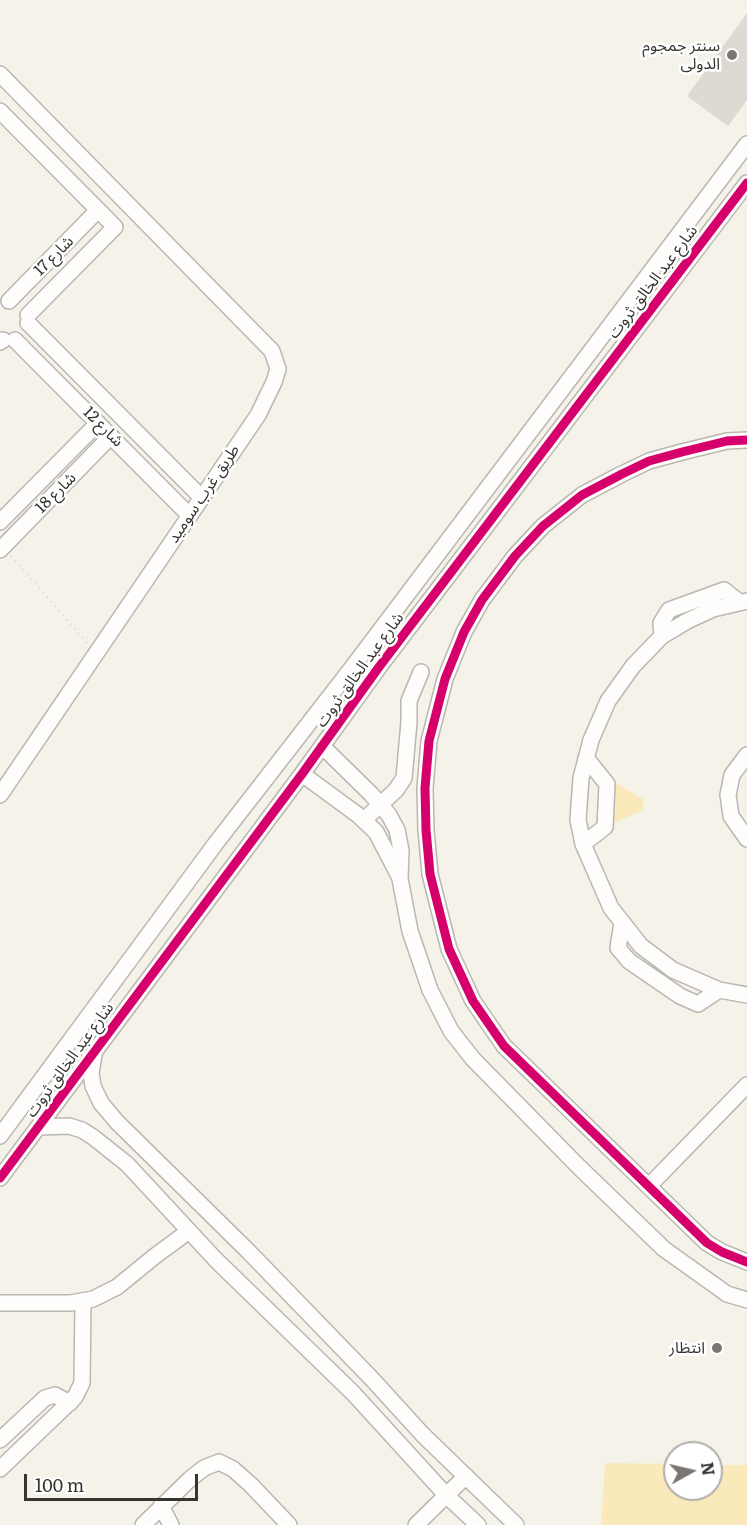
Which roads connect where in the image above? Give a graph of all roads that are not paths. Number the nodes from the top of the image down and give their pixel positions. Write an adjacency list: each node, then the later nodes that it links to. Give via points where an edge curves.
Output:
1 (0, 74): 12 (street, طريق غرب سوميد, via 272,351 278,369 274,382 258,415)
2 (0, 111): 5 (street)
3 (747, 144): 26 (street, شارع عبد الخالق ثروت)
4 (747, 183): 18 (street, شارع عبد الخالق ثروت)
5 (99, 210): 6 (street, شارع 17); 7 (street, شارع 17, via 115,227)
6 (4, 300): 7 (street, شارع 12, via 19,304)
7 (28, 319): 8 (street, شارع 17, via 25,332); 12 (street, شارع 12)
8 (4, 340): 9 (street, شارع 12)
9 (98, 423): 10 (street, شارع 12); 14 (street, شارع 18)
10 (111, 436): 13 (street, شارع 12); 15 (street, شارع 18)
11 (747, 440): 40 (street, via 727,441 649,461 582,495 543,526 482,600 464,632 445,679 429,741 425,788 430,874 449,949 473,1001 504,1047)
12 (202, 498): 13 (street, طريق غرب سوميد)
13 (189, 515): 22 (street, طريق غرب سوميد)
14 (0, 522)
15 (1, 548)
16 (743, 601): 20 (street, via 713,609 662,636 633,666 608,701)
17 (421, 672): 23 (street, via 409,701 404,778)
18 (322, 746): 21 (street, شارع عبد الخالق ثروت); 23 (street)
19 (747, 755): 25 (street, via 732,775 728,795 731,816)
20 (586, 758): 27 (street, via 580,778 578,820); 27 (street, via 607,784 605,828)
21 (302, 774): 24 (street); 28 (street, شارع عبد الخالق ثروت)
22 (0, 795)
23 (381, 806): 24 (street); 29 (street, via 397,830)
24 (364, 820): 29 (street, via 376,832)
25 (747, 839)
26 (216, 843): 28 (street); 36 (street, شارع عبد الخالق ثروت)
27 (583, 844): 30 (street, via 611,908)
28 (238, 858): 33 (street, شارع عبد الخالق ثروت)
29 (400, 879): 43 (street, via 410,931 430,990 451,1031 473,1059 664,1249 727,1294)
30 (622, 923): 31 (street, via 641,946 673,970); 31 (street, via 618,948 629,962 698,1004)
31 (719, 990): 32 (street)
32 (747, 995)
33 (94, 1052): 35 (street, شارع عبد الخالق ثروت); 37 (street, via 93,1086 100,1103)
34 (747, 1085): 40 (street)
35 (40, 1127): 38 (street, via 69,1126 82,1130); 39 (street, شارع عبد الخالق ثروت)
36 (0, 1136)
37 (142, 1148): 38 (street); 46 (street)
38 (127, 1164): 41 (street)
39 (0, 1178)
40 (649, 1186): 42 (street, via 707,1243)
41 (189, 1232): 44 (street, via 117,1287); 47 (street)
42 (747, 1262)
43 (747, 1300)
44 (83, 1302): 45 (street); 48 (street, via 82,1383)
45 (0, 1303)
46 (372, 1379): 47 (street); 51 (street)
47 (353, 1393): 52 (street)
48 (70, 1403): 49 (street, via 55,1395 45,1398); 50 (street)
49 (0, 1440)
50 (0, 1469)
51 (466, 1476): 52 (street); 59 (street)
52 (446, 1495): 57 (street); 58 (street)
53 (161, 1506): 54 (street); 55 (street); 56 (street, via 204,1468 219,1462 251,1485)
54 (143, 1525)
55 (171, 1525)
56 (289, 1525)
57 (416, 1525)
58 (478, 1525)
59 (516, 1525)

